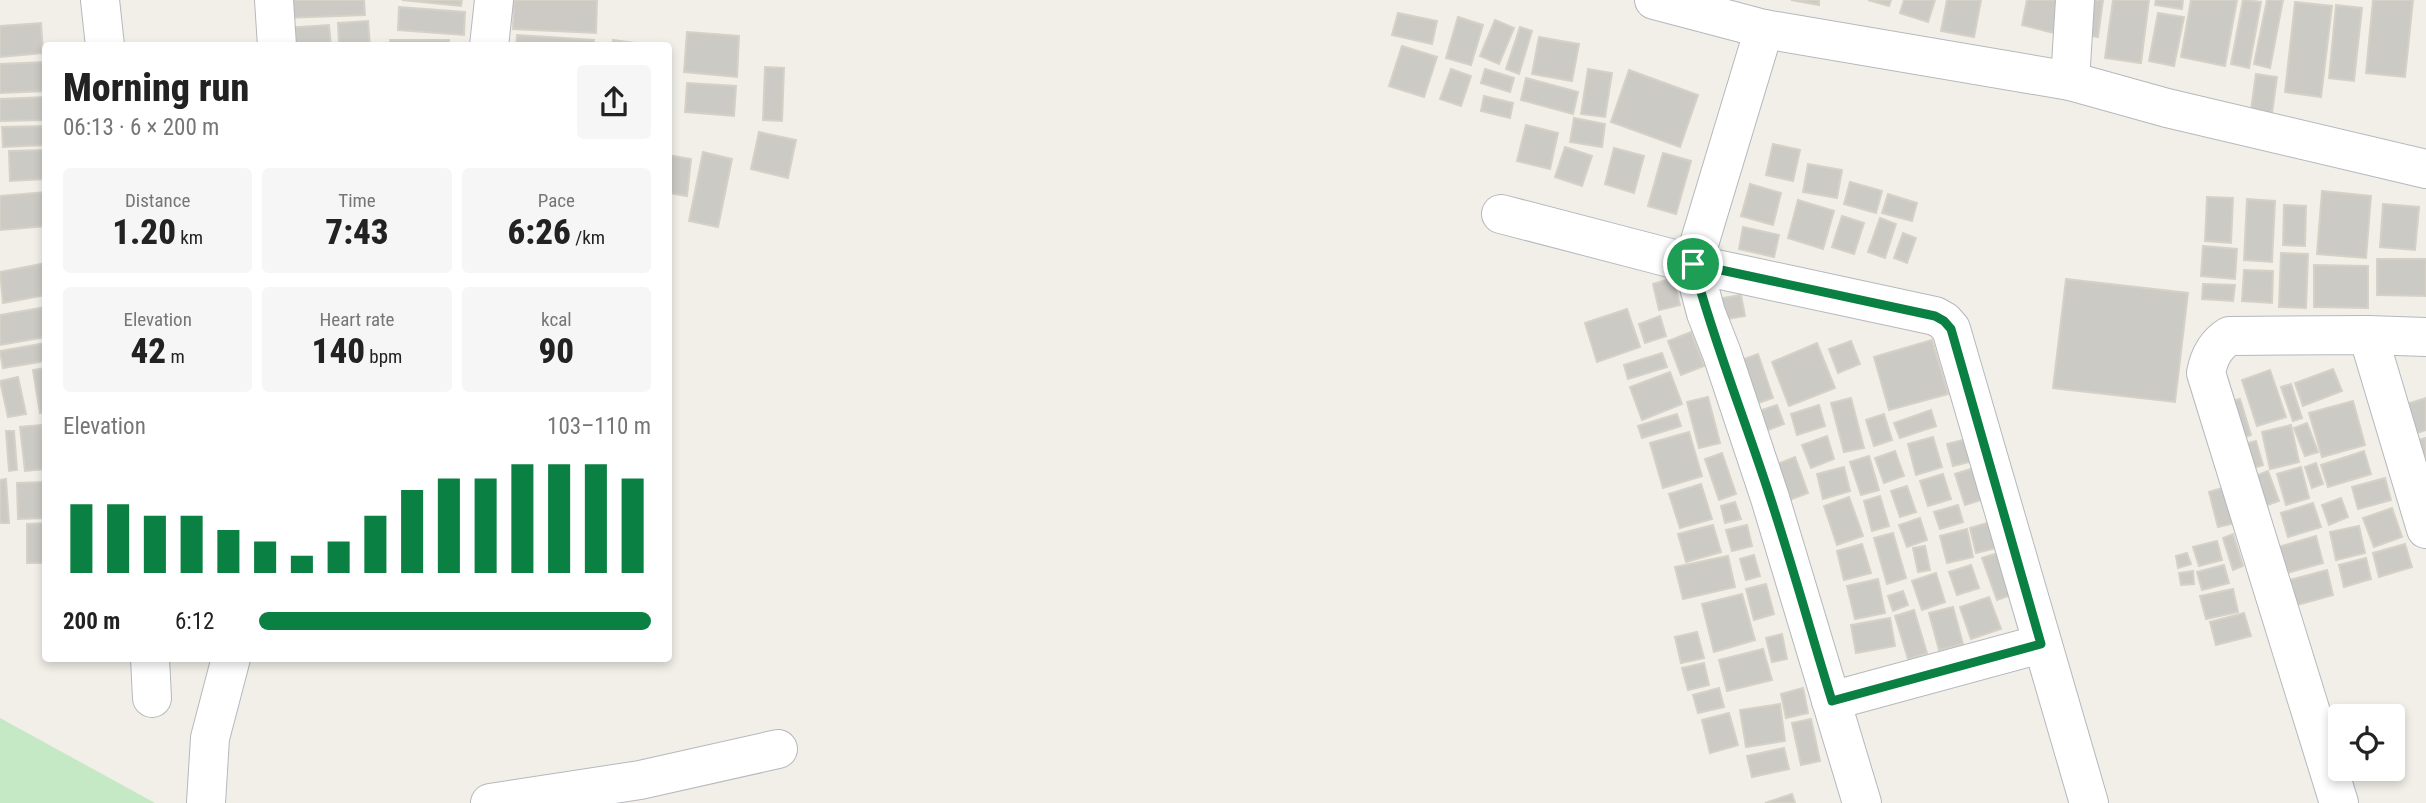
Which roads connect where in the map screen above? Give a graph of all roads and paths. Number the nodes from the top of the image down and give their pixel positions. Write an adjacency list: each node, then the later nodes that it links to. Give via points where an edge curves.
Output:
1 (100, 0): 7 (street)
2 (274, 0): 8 (street)
3 (494, 0): 9 (street)
4 (2075, 0): 10 (street)
5 (1673, 3): 6 (street)
6 (1764, 29): 10 (street); 13 (street)
7 (105, 42)
8 (277, 42)
9 (489, 42)
10 (2070, 81): 11 (street)
11 (2426, 169)
12 (1501, 214): 13 (street)
13 (1693, 264): 17 (street, via 1944,321 1951,329); 21 (street)
14 (2368, 335): 15 (street); 16 (street); 27 (street, via 2229,336 2214,350 2206,373)
15 (2426, 337)
16 (2426, 529)
17 (2041, 644): 21 (street); 26 (street)
18 (150, 662): 20 (street)
19 (230, 662): 23 (street, via 211,738)
20 (152, 698)
21 (1832, 701): 25 (street)
22 (778, 749): 24 (street, via 640,780)
23 (206, 803)
24 (490, 803)
25 (1862, 803)
26 (2089, 803)
27 (2339, 803)

